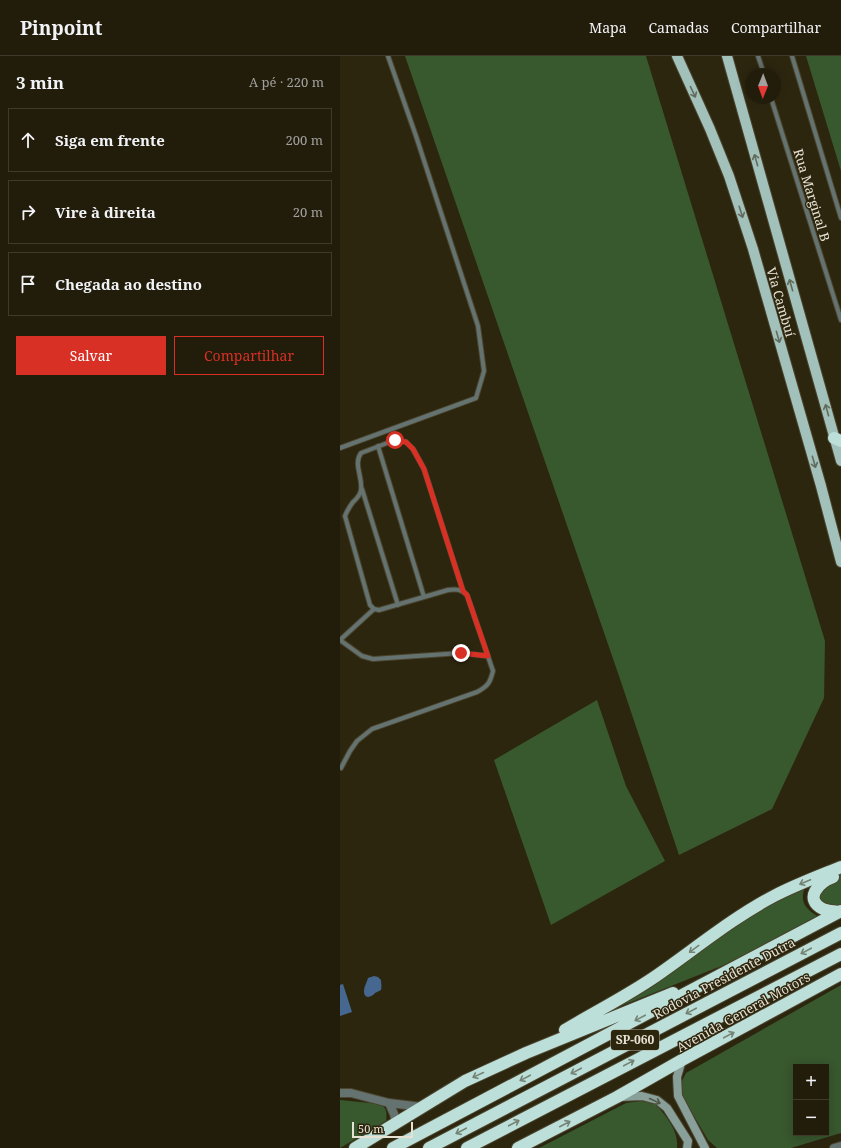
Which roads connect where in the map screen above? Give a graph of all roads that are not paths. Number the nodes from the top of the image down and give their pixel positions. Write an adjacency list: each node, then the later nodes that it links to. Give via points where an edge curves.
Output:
1 (388, 56): 12 (lane, via 478,326 484,371 476,398)
2 (677, 56): 15 (main road, Via Cambuí, one-way to 15, via 729,176 753,249)
3 (727, 56): 10 (main road, Via Cambuí, one-way to 3)
4 (758, 56): 6 (lane)
5 (792, 56): 8 (lane)
6 (762, 68)
7 (773, 104): 9 (lane, Rua Marginal B)
8 (841, 218)
9 (841, 320)
10 (838, 440): 13 (main road, Via Cambuí)
11 (378, 446): 14 (lane, via 361,453 358,457); 16 (lane, via 395,440 406,442 413,449 424,469); 17 (lane)
12 (340, 448)
13 (841, 461)
14 (362, 488): 18 (lane); 19 (lane, via 359,497 345,516 370,605)
15 (841, 562)
16 (463, 591): 17 (lane, via 454,589); 21 (lane, via 467,595)
17 (424, 597): 18 (lane)
18 (398, 605): 19 (lane)
19 (374, 609): 20 (lane)
20 (340, 640): 21 (lane, via 362,656 373,659 461,653)
21 (488, 656): 22 (lane, via 493,671 486,687 372,729 357,741)
22 (341, 768)
23 (841, 867): 30 (highway, one-way to 30, via 775,895 747,911 636,989)
24 (841, 874): 25 (highway, via 828,879 814,892 818,906 825,910)
25 (840, 911): 28 (highway)
26 (841, 933): 40 (highway, Rodovia Presidente Dutra / SP-060, one-way to 40)
27 (841, 954): 41 (highway, SP-060, one-way to 27)
28 (736, 967): 30 (highway); 39 (highway, one-way to 39)
29 (841, 974): 31 (highway, Avenida General Motors, one-way to 29)
30 (526, 1052): 35 (highway, one-way to 35, via 465,1081)
31 (682, 1060): 33 (highway, Avenida General Motors); 44 (main road, via 677,1077 678,1096)
32 (340, 1093): 34 (street, via 351,1093)
33 (617, 1097): 42 (highway, Avenida General Motors, one-way to 33); 43 (main road, one-way to 43, via 642,1096 657,1100 667,1108 688,1141)
34 (389, 1103): 35 (street); 36 (street)
35 (422, 1107): 36 (highway)
36 (396, 1123): 38 (highway)
37 (841, 1146): 45 (street)
38 (355, 1148)
39 (393, 1148)
40 (429, 1148)
41 (467, 1148)
42 (518, 1148)
43 (687, 1148)
44 (705, 1148)
45 (834, 1148)

